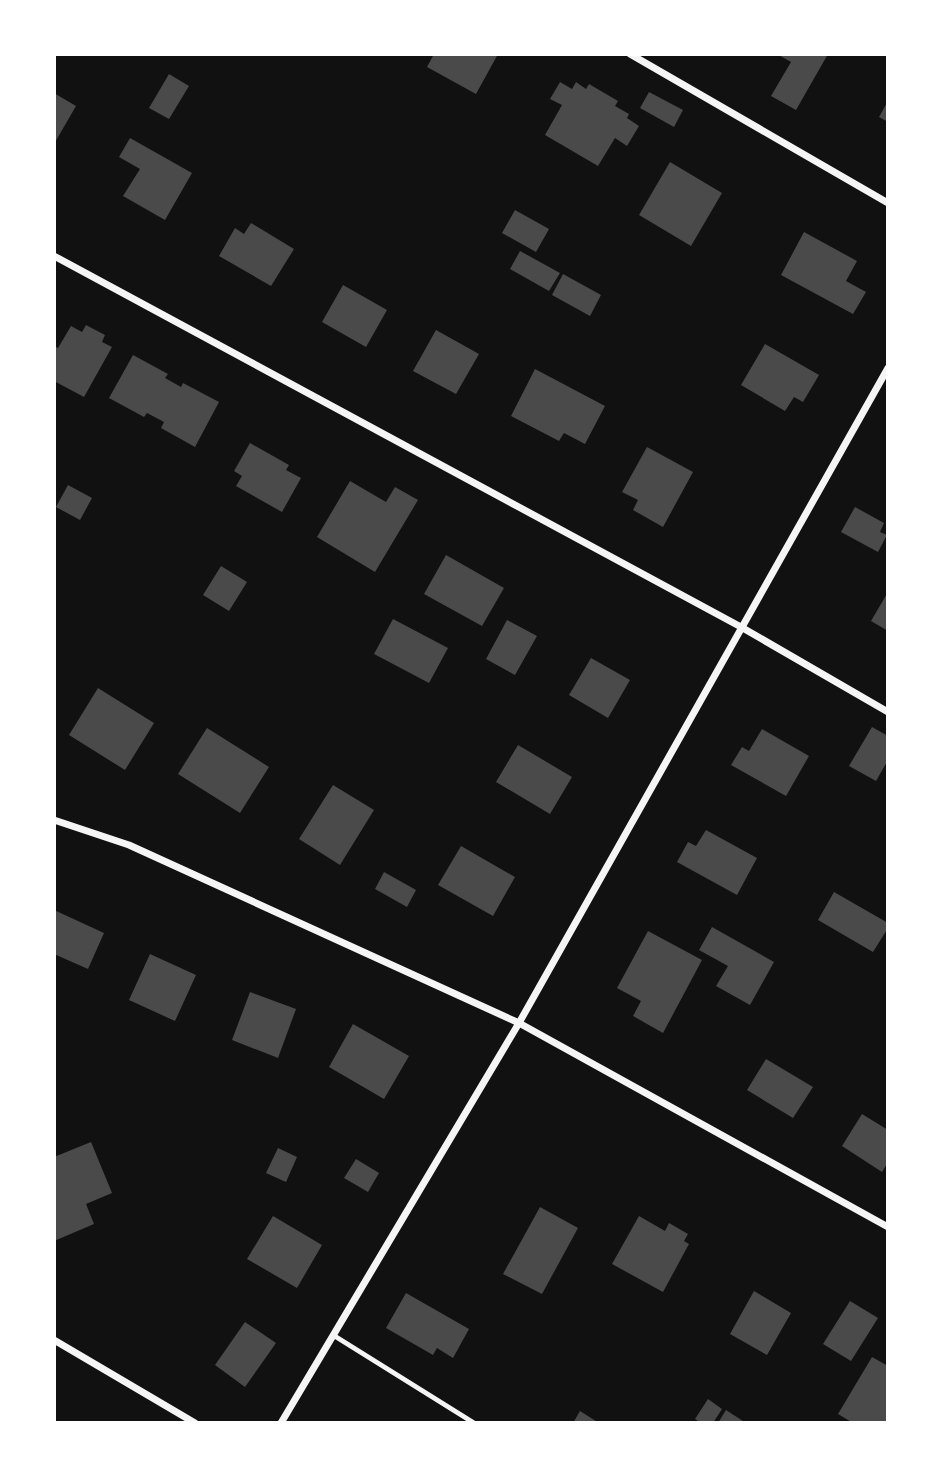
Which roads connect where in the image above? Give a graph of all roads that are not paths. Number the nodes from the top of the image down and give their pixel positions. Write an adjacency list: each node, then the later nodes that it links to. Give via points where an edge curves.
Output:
1 (630, 54): 2 (street)
2 (888, 203)
3 (54, 256): 5 (street)
4 (888, 368): 5 (street)
5 (741, 627): 6 (street); 8 (street)
6 (888, 712)
7 (54, 820): 8 (street, via 129,845)
8 (519, 1023): 9 (street); 10 (street)
9 (888, 1227)
10 (333, 1335): 13 (street); 14 (lane)
11 (54, 1340): 12 (street)
12 (195, 1423)
13 (281, 1423)
14 (474, 1423)

